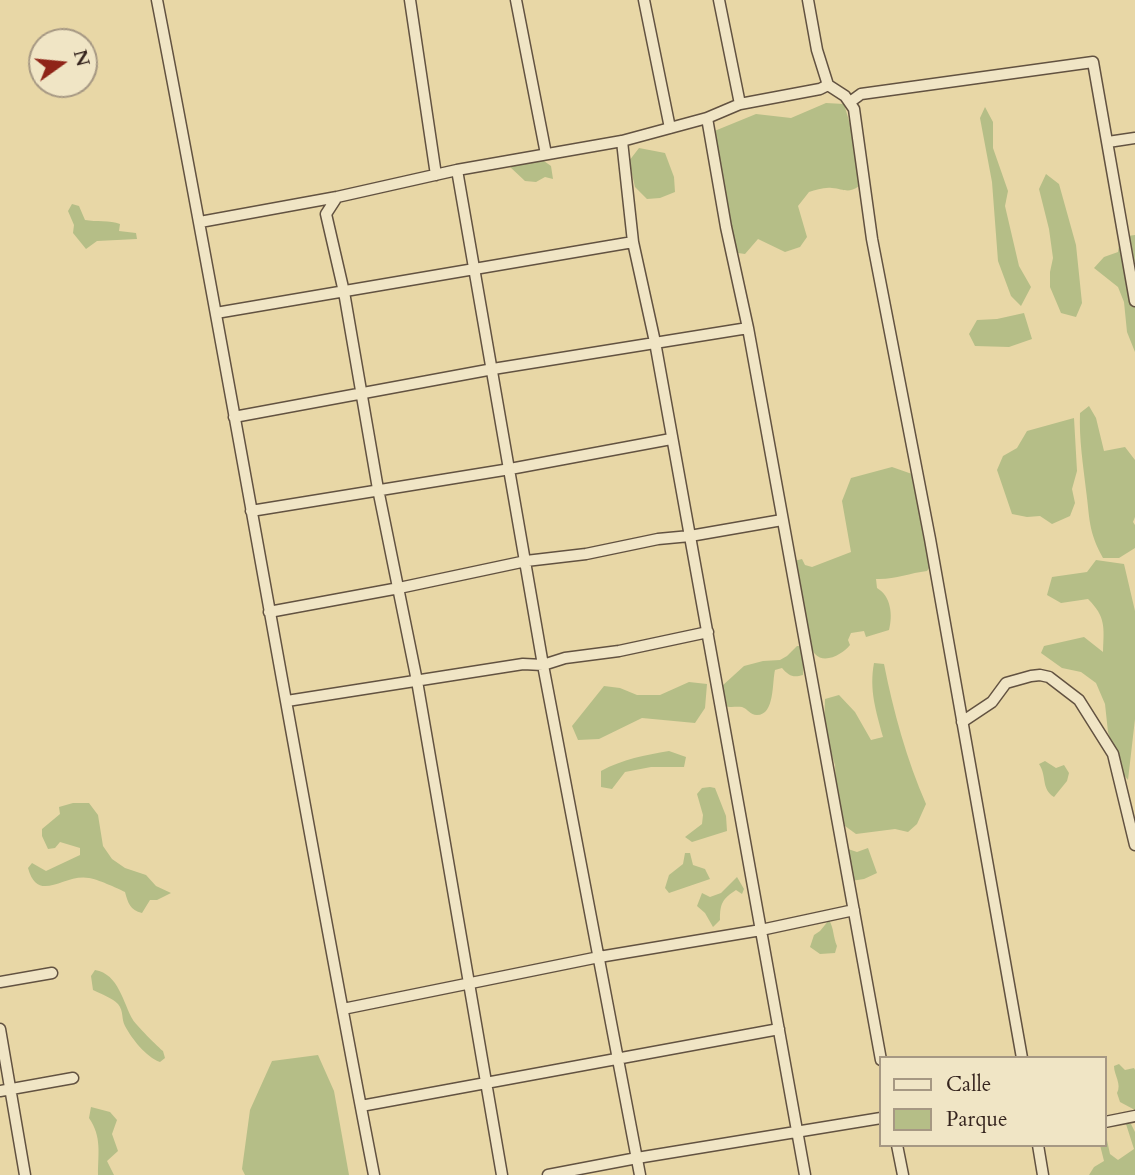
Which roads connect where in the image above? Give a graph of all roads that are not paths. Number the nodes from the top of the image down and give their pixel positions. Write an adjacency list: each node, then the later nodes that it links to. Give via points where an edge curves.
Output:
1 (157, 0): 19 (street)
2 (410, 0): 17 (street)
3 (516, 0): 15 (street)
4 (644, 0): 11 (street)
5 (719, 0): 9 (street)
6 (808, 0): 7 (street)
7 (828, 85): 8 (street); 9 (street)
8 (850, 102): 14 (street, via 862,94 1093,62); 43 (street)
9 (740, 104): 10 (street)
10 (706, 118): 11 (street); 25 (street)
11 (670, 128): 13 (street)
12 (1135, 138): 14 (street)
13 (622, 141): 15 (street); 20 (street)
14 (1108, 142): 23 (street)
15 (546, 155): 16 (street)
16 (457, 170): 17 (street); 21 (street)
17 (436, 175): 18 (street)
18 (337, 197): 19 (street); 22 (street, via 326,214)
19 (200, 222): 24 (street)
20 (633, 242): 21 (street); 26 (street)
21 (475, 269): 22 (street); 27 (street)
22 (344, 292): 24 (street); 28 (street)
23 (1135, 301)
24 (216, 313): 29 (street)
25 (748, 328): 26 (street); 34 (street)
26 (655, 342): 27 (street); 30 (street)
27 (492, 369): 28 (street); 31 (street)
28 (362, 392): 29 (street); 32 (street)
29 (234, 417): 33 (street)
30 (671, 439): 31 (street); 35 (street)
31 (510, 469): 32 (street); 36 (street)
32 (378, 489): 33 (street); 37 (street)
33 (251, 511): 38 (street)
34 (782, 520): 35 (street); 45 (street)
35 (690, 536): 36 (street); 39 (street)
36 (526, 561): 37 (street); 40 (street)
37 (399, 588): 38 (street); 41 (street)
38 (269, 611): 42 (street)
39 (708, 632): 40 (street); 46 (street)
40 (543, 665): 41 (street, via 523,664); 47 (street)
41 (417, 681): 42 (street); 50 (street)
42 (287, 701): 51 (street)
43 (962, 722): 44 (street, via 992,702 1006,683 1049,677 1079,700 1113,754); 55 (street)
44 (1135, 845)
45 (854, 910): 46 (street); 54 (street)
46 (761, 930): 47 (street); 53 (street)
47 (599, 957): 50 (street); 56 (street)
48 (52, 973): 49 (street)
49 (0, 982)
50 (469, 984): 51 (street); 58 (street)
51 (343, 1009): 60 (street)
52 (0, 1029): 59 (street)
53 (779, 1029): 56 (street); 64 (street)
54 (880, 1056)
55 (1022, 1056)
56 (619, 1058): 58 (street); 67 (street)
57 (73, 1078): 59 (street)
58 (485, 1084): 60 (street); 70 (street)
59 (5, 1090): 68 (street)
60 (361, 1106): 69 (street)
61 (1135, 1116): 63 (street)
62 (880, 1118): 64 (street)
63 (1107, 1122)
64 (797, 1132): 67 (street); 73 (street)
65 (897, 1147): 74 (street)
66 (1038, 1147): 75 (street)
67 (637, 1158): 71 (street); 72 (street)
68 (25, 1175)
69 (374, 1175)
70 (502, 1175)
71 (548, 1175)
72 (640, 1175)
73 (805, 1175)
74 (903, 1175)
75 (1043, 1175)

